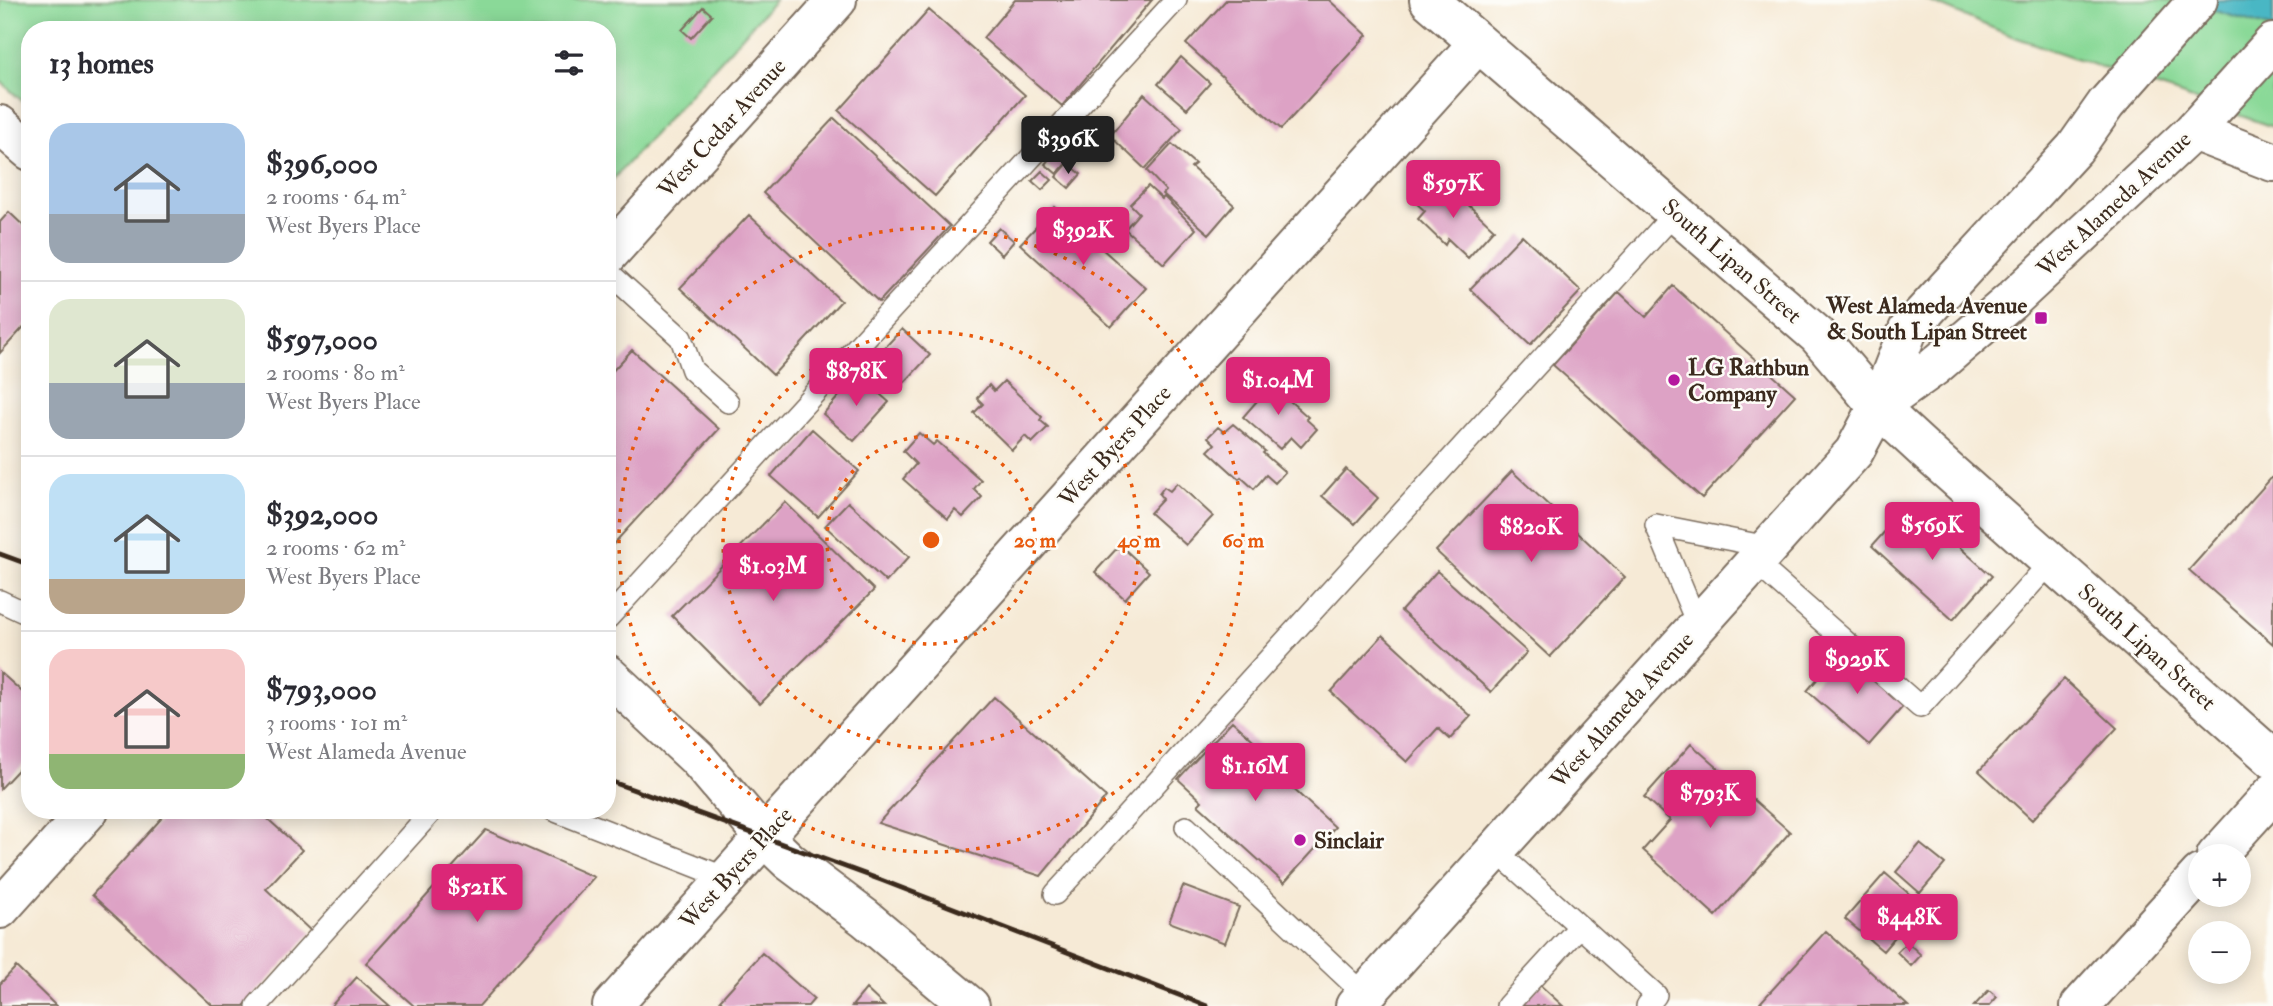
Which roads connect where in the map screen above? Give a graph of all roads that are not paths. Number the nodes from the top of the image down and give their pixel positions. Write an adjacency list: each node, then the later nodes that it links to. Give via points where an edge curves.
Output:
1 (837, 0): 10 (street, West Cedar Avenue)
2 (1176, 0): 17 (lane)
3 (1429, 0): 5 (street, South Lipan Street)
4 (2198, 0): 13 (street, West Alameda Avenue, via 2106,104 2076,148 1908,330)
5 (1478, 43): 9 (street, South Lipan Street); 27 (street, West Byers Place)
6 (2273, 43): 7 (street, West Alameda Avenue)
7 (2193, 131): 8 (street); 13 (street, West Alameda Avenue, via 2012,300 1934,367)
8 (2273, 162)
9 (1676, 212): 13 (street, South Lipan Street, via 1817,335); 32 (lane)
10 (616, 246)
11 (616, 279): 12 (lane, via 681,338 692,370)
12 (728, 402)
13 (1878, 407): 14 (street, West Alameda Avenue, via 1854,452); 15 (street, South Lipan Street)
14 (1762, 554): 15 (lane, via 1920,707); 19 (street, West Alameda Avenue); 19 (lane, via 1656,525)
15 (2051, 562): 21 (street, South Lipan Street)
16 (0, 601): 18 (lane)
17 (616, 609)
18 (21, 611)
19 (1698, 626): 29 (street, West Alameda Avenue)
20 (616, 682): 27 (street, via 697,758)
21 (2273, 759)
22 (2273, 793): 28 (street)
23 (81, 819): 33 (street)
24 (425, 819): 37 (lane)
25 (576, 819): 30 (lane)
26 (1186, 827): 35 (lane)
27 (764, 837): 30 (street, West Byers Place); 36 (street)
28 (2228, 844)
29 (1495, 850): 34 (lane); 35 (street, West Alameda Avenue)
30 (726, 878): 38 (street, West Byers Place)
31 (2188, 887): 41 (street)
32 (1055, 894)
33 (0, 909)
34 (1580, 926): 39 (lane); 40 (lane, via 1656,995)
35 (1360, 1000)
36 (963, 1004)
37 (257, 1006)
38 (612, 1006)
39 (1507, 1006)
40 (1647, 1006)
41 (2080, 1006)

